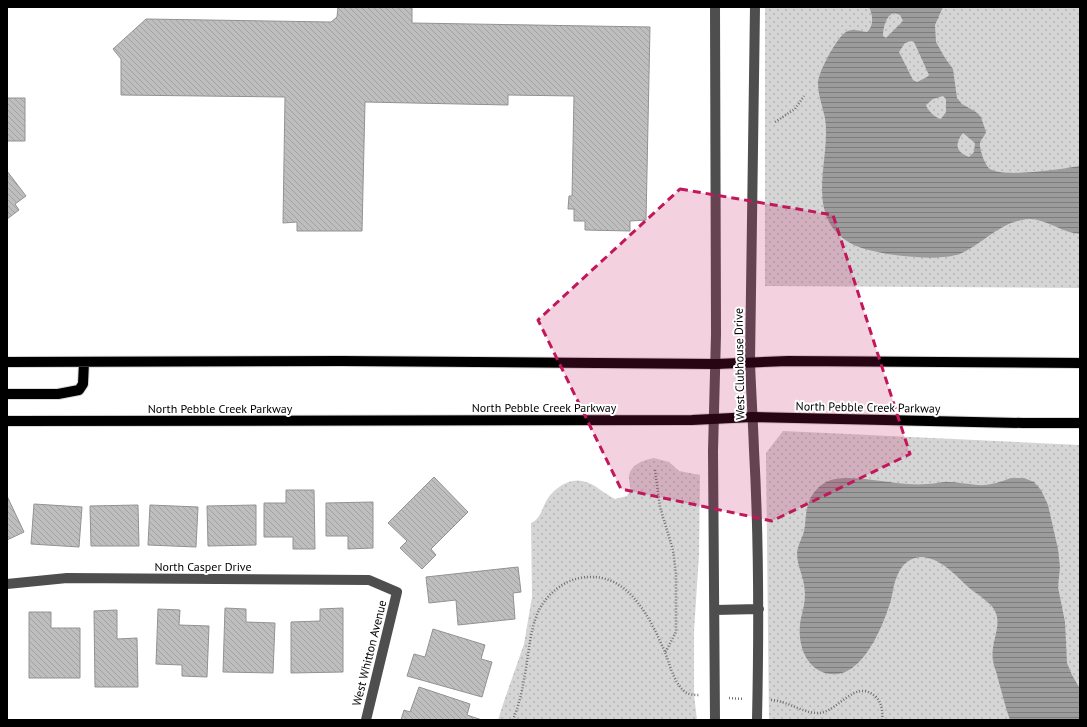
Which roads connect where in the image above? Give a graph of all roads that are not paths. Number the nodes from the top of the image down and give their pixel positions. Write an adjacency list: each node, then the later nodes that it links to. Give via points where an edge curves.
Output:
1 (715, 7): 7 (street, West Clubhouse Drive)
2 (755, 7): 5 (street, West Clubhouse Drive)
3 (7, 362): 4 (main road)
4 (84, 362): 7 (main road); 8 (main road, via 83,384 79,390 58,394)
5 (750, 362): 6 (main road); 7 (main road); 9 (street, West Clubhouse Drive)
6 (1080, 363)
7 (716, 364): 10 (street, West Clubhouse Drive)
8 (7, 394)
9 (752, 417): 10 (main road, North Pebble Creek Parkway); 12 (main road, North Pebble Creek Parkway, via 1023,424); 15 (street, West Clubhouse Drive)
10 (714, 419): 11 (main road, North Pebble Creek Parkway); 16 (street, West Clubhouse Drive)
11 (7, 421)
12 (1080, 423)
13 (7, 584): 14 (street, North Casper Drive, via 67,578 369,580)
14 (397, 592): 17 (street, West Whitton Avenue)
15 (759, 609): 16 (street); 19 (street, West Clubhouse Drive)
16 (715, 610): 18 (street, West Clubhouse Drive)
17 (366, 720)
18 (715, 720)
19 (757, 720)

